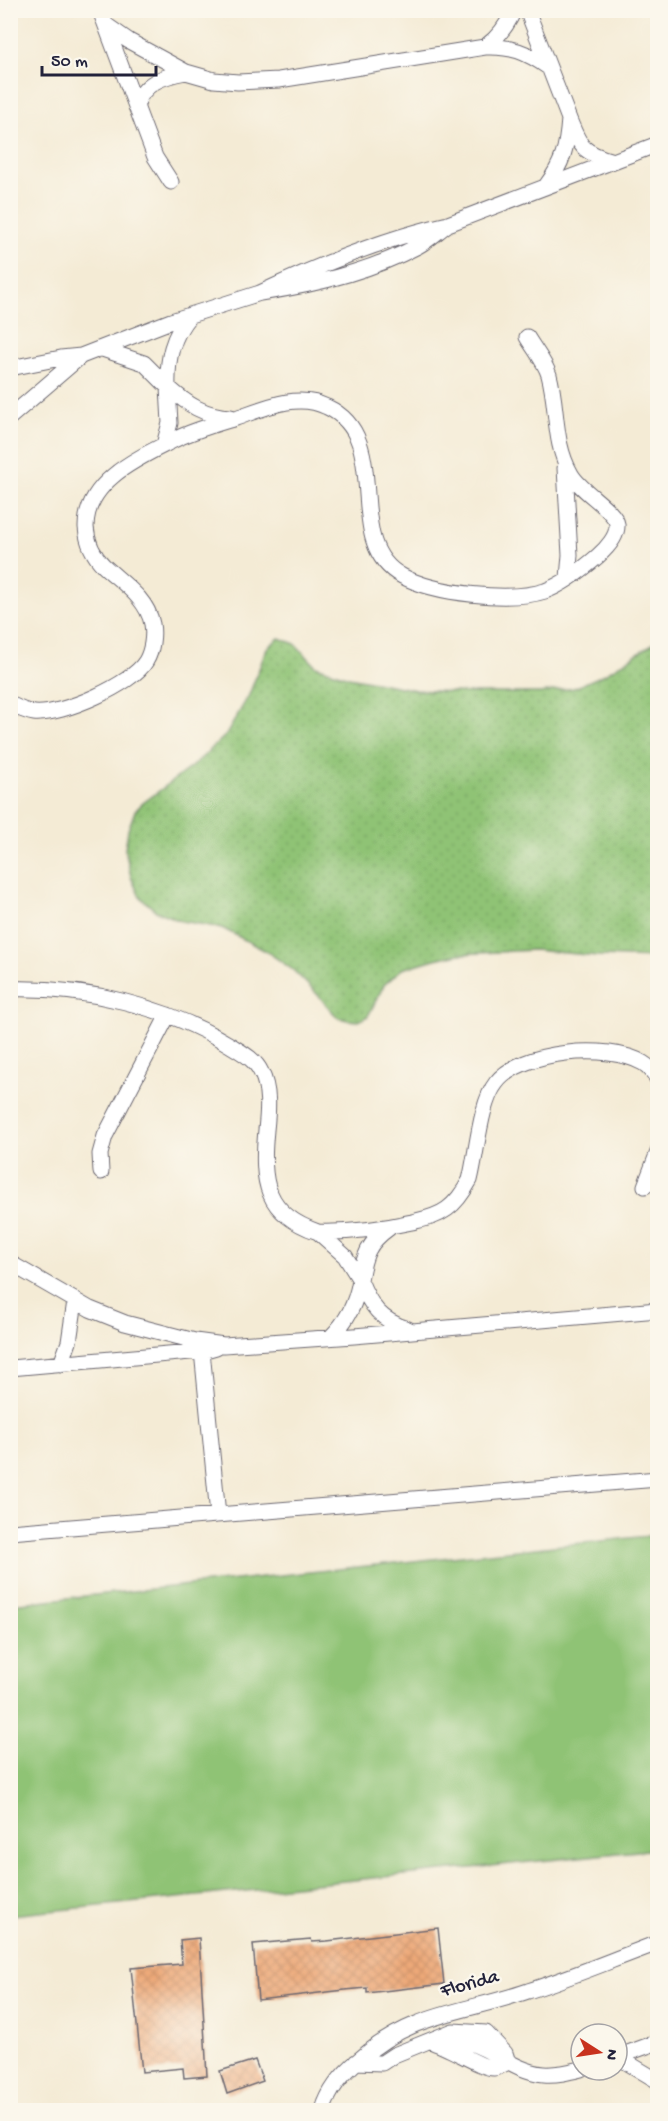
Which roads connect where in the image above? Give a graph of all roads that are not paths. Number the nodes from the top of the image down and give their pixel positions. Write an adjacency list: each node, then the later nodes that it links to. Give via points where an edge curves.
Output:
1 (514, 10): 4 (street, via 508,25)
2 (527, 10): 5 (street)
3 (103, 18): 6 (street, via 129,41); 7 (street)
4 (485, 48): 5 (street, via 523,52); 6 (street, via 279,80 214,80)
5 (548, 67): 8 (street)
6 (186, 72): 7 (street, via 164,76 139,95)
7 (136, 107): 13 (street, via 155,157)
8 (568, 119): 12 (street, via 583,148 593,156); 14 (street, via 567,146)
9 (657, 144): 10 (street)
10 (638, 151): 11 (street); 12 (street)
11 (657, 157)
12 (613, 161): 14 (street)
13 (171, 182)
14 (546, 186): 15 (street, via 448,224 361,249 260,293)
15 (190, 315): 17 (street); 20 (street, via 170,352)
16 (526, 337): 24 (street, via 549,373)
17 (102, 349): 18 (street); 20 (street, via 144,363)
18 (81, 356): 19 (street); 21 (street)
19 (10, 368)
20 (168, 387): 22 (street, via 202,412); 23 (street, via 170,423)
21 (10, 417)
22 (237, 417): 23 (street); 25 (street, via 275,404 308,401 324,405 346,419 360,445 375,546 386,564 402,576 425,586 488,595 545,591)
23 (164, 445): 26 (street, via 101,486 87,519 92,551 141,599 148,612 152,624 148,659 113,688 75,705 31,713)
24 (565, 462): 25 (street); 25 (street, via 578,485 610,511 617,525 616,533 602,552)
25 (568, 578)
26 (10, 704)
27 (10, 989): 28 (street, via 91,995)
28 (168, 1015): 31 (street, via 105,1136); 34 (street, via 220,1039 260,1070 268,1097 264,1154 270,1193 292,1221)
29 (657, 1080): 33 (street, via 644,1063 609,1054 582,1052 540,1057 514,1067 495,1084 488,1098 472,1174 464,1192 439,1214)
30 (657, 1152): 32 (street)
31 (101, 1172)
32 (645, 1186)
33 (389, 1228): 34 (street); 36 (street, via 367,1250)
34 (318, 1232): 36 (street, via 345,1256)
35 (10, 1263): 37 (street)
36 (360, 1280): 39 (street, via 367,1298 384,1318); 40 (street, via 346,1321)
37 (75, 1301): 41 (street, via 125,1323); 42 (street, via 69,1342)
38 (657, 1310): 39 (street)
39 (414, 1331): 40 (street)
40 (330, 1338): 41 (street)
41 (198, 1346): 42 (street); 45 (street)
42 (61, 1364): 43 (street)
43 (10, 1368)
44 (657, 1479): 45 (street)
45 (218, 1515): 46 (street)
46 (10, 1532)
47 (657, 1944): 50 (street, Florida, via 527,1992 422,2021 381,2041)
48 (657, 2042): 49 (street)
49 (629, 2053)
50 (356, 2062): 52 (street, via 382,2063 430,2041 456,2040 543,2074); 54 (street, Florida, via 336,2084)
51 (629, 2064): 53 (street)
52 (569, 2072)
53 (657, 2081)
54 (324, 2109)

